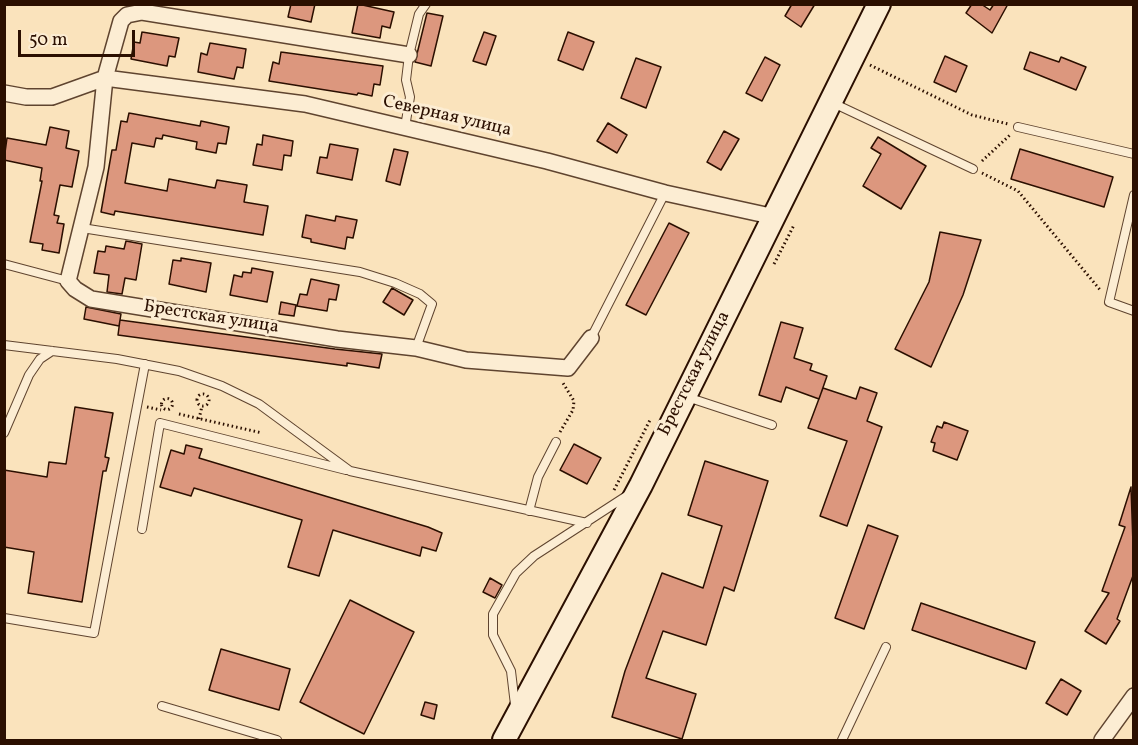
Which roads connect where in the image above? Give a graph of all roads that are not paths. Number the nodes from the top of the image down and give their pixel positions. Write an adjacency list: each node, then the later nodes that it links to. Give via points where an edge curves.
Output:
1 (426, 4): 4 (lane, via 419,14)
2 (879, 4): 7 (main road, Брестская улица)
3 (128, 10): 4 (street); 5 (street, via 121,21)
4 (409, 55): 8 (lane, via 406,80 410,97)
5 (106, 75): 6 (street, via 52,97); 8 (street, Северная улица, via 305,104); 15 (street, via 96,167)
6 (4, 93)
7 (831, 103): 11 (lane); 14 (main road, Брестская улица)
8 (405, 127): 12 (street, Северная улица)
9 (1018, 127): 10 (lane)
10 (1134, 154)
11 (973, 169)
12 (664, 193): 14 (street, Северная улица); 19 (lane)
13 (1134, 195): 18 (lane, via 1109,302)
14 (785, 221): 24 (main road, Брестская улица)
15 (82, 228): 17 (street); 21 (lane, via 360,272 395,283 432,304)
16 (4, 264): 17 (lane)
17 (68, 280): 21 (street, Брестская улица, via 91,299)
18 (1134, 311)
19 (591, 338): 21 (street, Брестская улица, via 568,368 559,369 466,360)
20 (4, 345): 22 (lane)
21 (416, 348)
22 (52, 351): 23 (lane); 26 (lane, via 40,359 29,375)
23 (145, 364): 28 (lane, via 201,378 259,405); 33 (lane, via 94,633)
24 (683, 396): 25 (lane); 29 (main road, Брестская улица)
25 (772, 425)
26 (4, 432)
27 (556, 442): 30 (lane, via 538,477)
28 (350, 471): 30 (lane); 32 (lane, via 160,423)
29 (641, 485): 31 (lane); 37 (main road, Брестская улица)
30 (529, 511): 31 (lane)
31 (587, 523): 37 (lane, via 534,556 516,573 494,614 494,635 511,671 515,690 515,709)
32 (142, 529)
33 (4, 618)
34 (886, 646): 39 (lane)
35 (1134, 696): 40 (street)
36 (162, 706): 38 (lane)
37 (507, 734)
38 (277, 741)
39 (842, 741)
40 (1102, 741)

